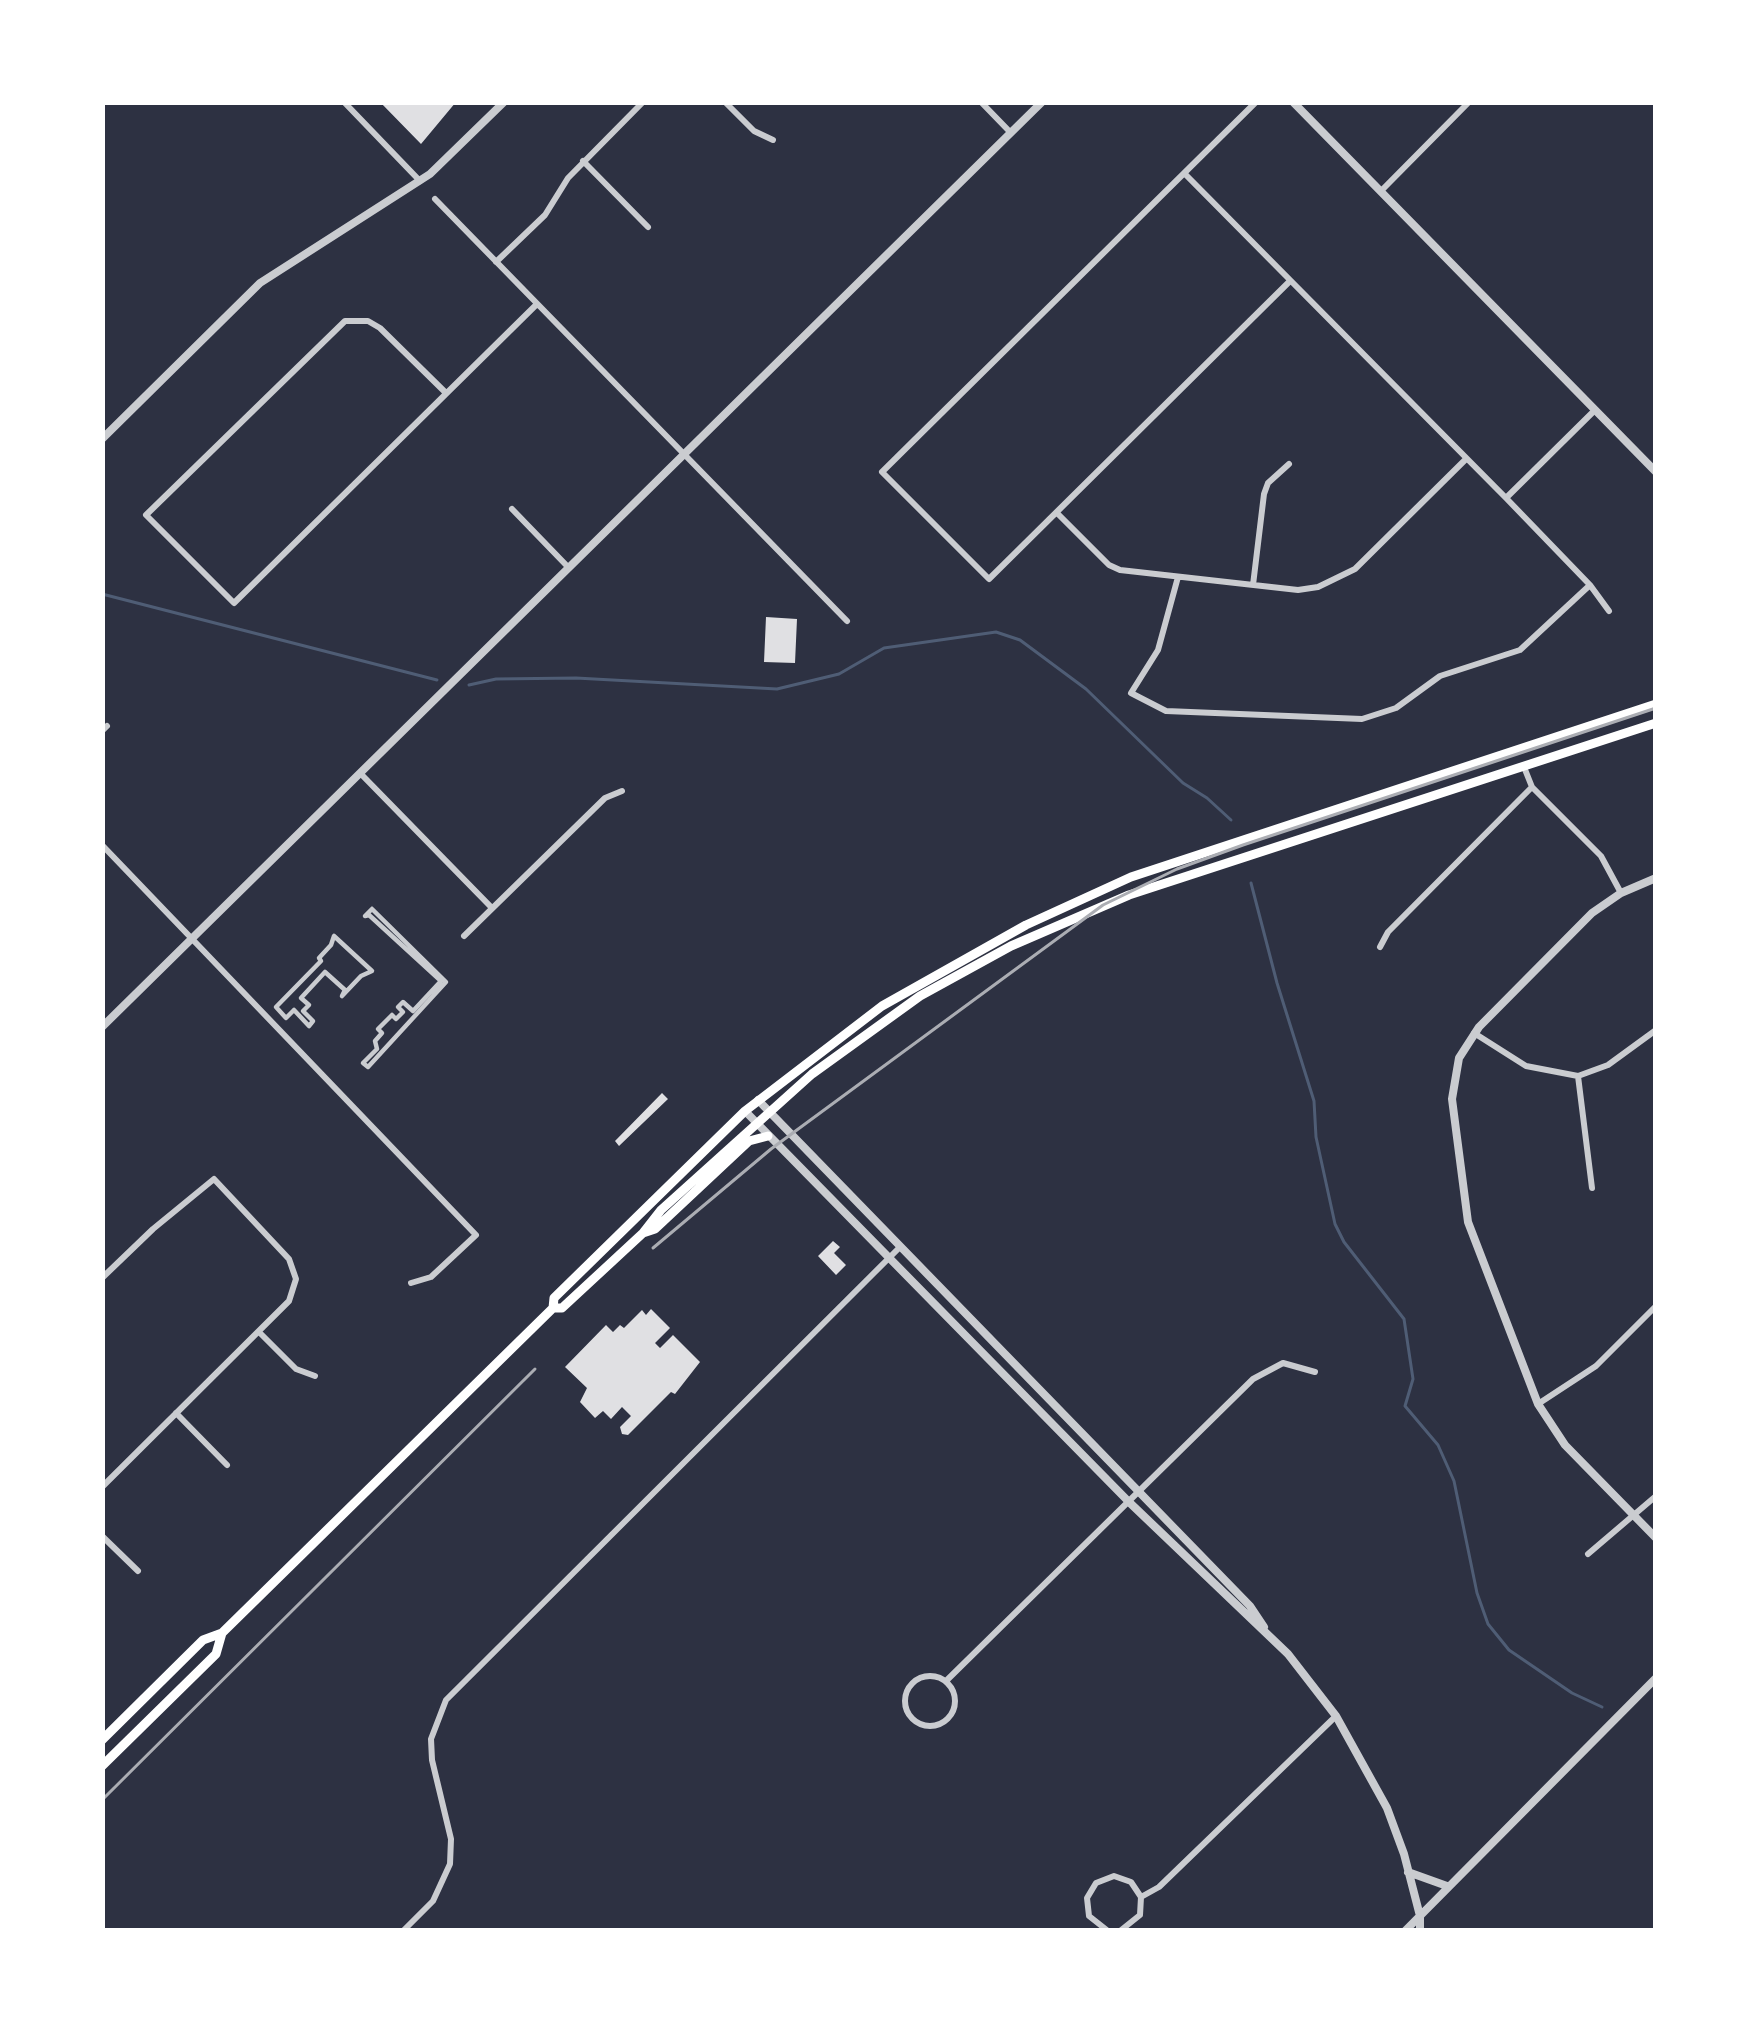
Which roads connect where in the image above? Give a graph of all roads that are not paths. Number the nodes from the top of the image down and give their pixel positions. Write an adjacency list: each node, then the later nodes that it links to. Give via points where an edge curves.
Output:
1 (344, 102): 14 (street)
2 (504, 102): 14 (street)
3 (643, 102): 12 (street)
4 (724, 102): 11 (street)
5 (981, 102): 10 (street)
6 (1042, 102): 10 (street)
7 (1256, 102): 13 (street)
8 (1293, 102): 15 (street)
9 (1469, 102): 15 (street)
10 (1011, 133): 24 (street)
11 (773, 140)
12 (583, 161): 17 (street); 18 (street, via 545,215)
13 (1185, 174): 19 (street); 30 (street, via 882,472 989,579)
14 (420, 181): 23 (street, via 260,283)
15 (1382, 191): 22 (street)
16 (435, 199): 18 (street)
17 (648, 227)
18 (496, 262): 20 (street)
19 (1290, 281): 25 (street); 30 (street)
20 (537, 304): 21 (street); 24 (street)
21 (446, 393): 21 (street, via 234,604 146,515 335,327 358,320 380,328)
22 (1595, 410): 27 (street); 28 (street)
23 (102, 439)
24 (685, 454): 31 (street); 36 (street)
25 (1466, 459): 28 (street); 33 (street, via 1339,579 1298,590)
26 (1289, 464): 33 (street, via 1264,494)
27 (1656, 472)
28 (1506, 498): 34 (street)
29 (512, 509): 31 (street)
30 (1057, 512): 32 (street, via 1108,565)
31 (569, 568): 40 (street)
32 (1178, 577): 33 (street); 34 (street, via 1158,650 1131,693 1166,711 1362,719 1396,708 1440,676 1520,650)
33 (1253, 585)
34 (1590, 585): 35 (street)
35 (1609, 611)
36 (847, 621)
37 (1656, 704): 56 (main road, via 1111,886 882,1006)
38 (1656, 723): 39 (main road)
39 (1524, 767): 41 (street); 58 (main road, via 1129,895 1010,946 884,1020)
40 (361, 774): 46 (street); 48 (street)
41 (1532, 787): 45 (street, via 1601,856); 49 (street)
42 (622, 791): 46 (street, via 605,798)
43 (102, 845): 48 (street)
44 (1656, 878): 45 (street)
45 (1621, 892): 53 (street)
46 (492, 908): 47 (street)
47 (464, 936)
48 (192, 939): 52 (street); 66 (street, via 476,1235 431,1277)
49 (1380, 947)
50 (372, 971): 50 (street, via 342,996 326,972 302,998 309,1026 294,1010 286,1018 276,1007 334,936)
51 (446, 982): 51 (street, via 368,1066 363,1063 376,1049 378,1030 403,1012 398,1007 403,1002 412,1011 440,980 365,916 371,909)
52 (102, 1027)
53 (1474, 1033): 55 (street, via 1526,1066); 72 (street, via 1453,1085 1465,1209)
54 (1655, 1033): 55 (street)
55 (1578, 1076): 61 (street)
56 (758, 1100): 57 (main road); 58 (street)
57 (745, 1112): 59 (street); 68 (main road, via 554,1298)
58 (768, 1112): 59 (main road); 63 (street)
59 (756, 1123): 60 (street); 62 (main road)
60 (768, 1136): 62 (main road, via 749,1141); 64 (street)
61 (1592, 1188)
62 (643, 1233): 68 (main road)
63 (900, 1247): 64 (street); 76 (street)
64 (890, 1259): 78 (street); 95 (street, via 446,1700 431,1739 450,1864 433,1901)
65 (102, 1278): 69 (street, via 214,1180 289,1259 296,1279 289,1300)
66 (411, 1283)
67 (1656, 1306): 72 (street, via 1596,1366)
68 (553, 1308): 84 (main road)
69 (259, 1332): 71 (street, via 296,1369); 73 (street)
70 (1315, 1372): 76 (street, via 1283,1363 1268,1369)
71 (315, 1376)
72 (1538, 1404): 79 (street, via 1565,1445)
73 (176, 1413): 74 (street); 75 (street)
74 (227, 1465)
75 (102, 1487)
76 (1139, 1492): 78 (street); 85 (street)
77 (1656, 1496): 79 (street)
78 (1129, 1502): 85 (street); 87 (street)
79 (1634, 1516): 81 (street); 82 (street)
80 (102, 1536): 83 (street)
81 (1656, 1538)
82 (1588, 1555)
83 (138, 1571)
84 (222, 1633): 89 (main road, via 203,1640); 90 (main road, via 216,1654)
85 (1268, 1634): 88 (street)
86 (1656, 1678): 92 (street)
87 (946, 1681): 87 (street, via 923,1676 910,1685 904,1701 916,1723 933,1726 953,1712)
88 (1336, 1716): 91 (street, via 1387,1808); 93 (street)
89 (102, 1740)
90 (102, 1766)
91 (1408, 1871): 92 (street); 94 (street)
92 (1449, 1886): 94 (street)
93 (1141, 1897): 96 (street, via 1123,1878 1096,1882 1086,1907); 97 (street, via 1140,1915)
94 (1420, 1916): 98 (street); 99 (street); 100 (street)
95 (403, 1931)
96 (1108, 1931)
97 (1120, 1931)
98 (1405, 1931)
99 (1420, 1931)
100 (1429, 1931)

